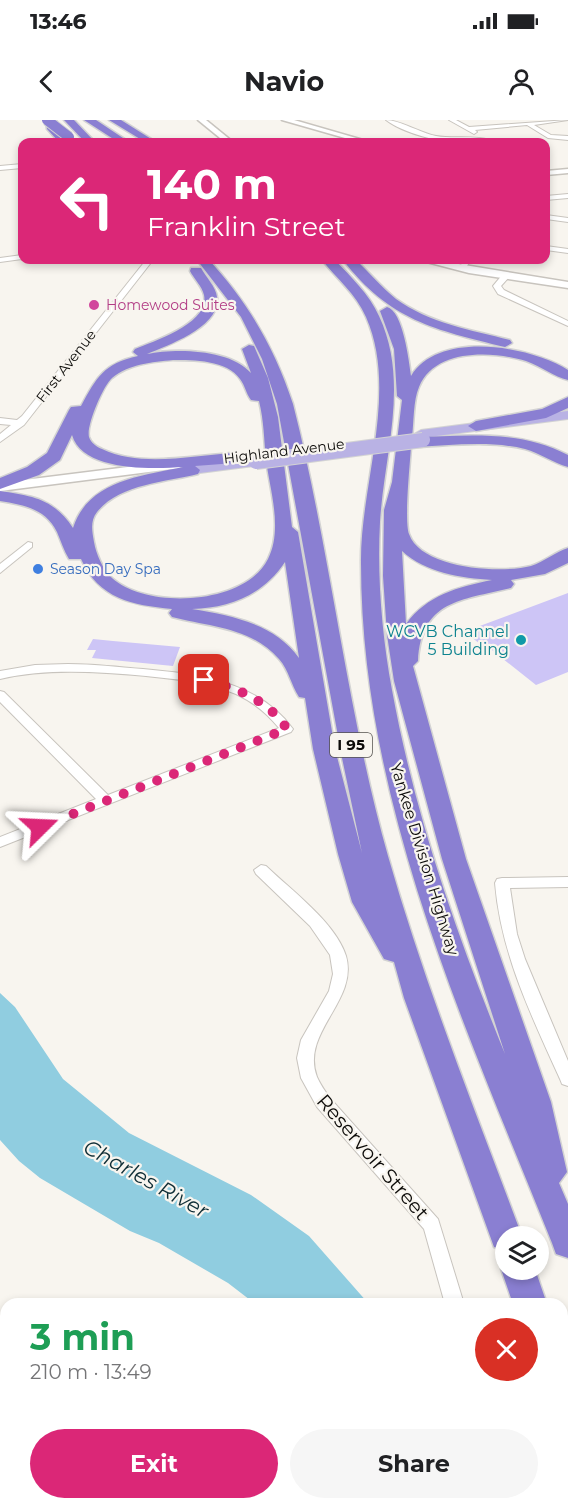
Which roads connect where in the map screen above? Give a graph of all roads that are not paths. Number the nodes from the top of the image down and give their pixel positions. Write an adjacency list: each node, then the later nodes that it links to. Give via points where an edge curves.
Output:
1 (49, 120): 13 (highway, via 52,129)
2 (69, 120): 14 (highway)
3 (89, 120): 11 (highway)
4 (114, 120): 17 (highway)
5 (202, 120): 18 (main road)
6 (286, 120): 19 (main road)
7 (388, 120): 20 (street, via 427,136)
8 (452, 120): 12 (street)
9 (568, 120): 10 (street)
10 (525, 122): 12 (street); 22 (street, via 554,138)
11 (99, 127): 15 (highway); 16 (highway)
12 (468, 129): 21 (street)
13 (65, 138)
14 (86, 138)
15 (117, 138)
16 (124, 138)
17 (144, 138)
18 (224, 138)
19 (351, 138)
20 (452, 138)
21 (484, 138)
22 (568, 138)
23 (18, 166): 24 (street)
24 (0, 168)
25 (568, 171): 26 (main road)
26 (550, 173)
27 (568, 196): 28 (street)
28 (550, 198)
29 (550, 218): 30 (street)
30 (568, 220)
31 (550, 249): 32 (street)
32 (568, 251)
33 (18, 258): 34 (street)
34 (0, 260)
35 (146, 264): 52 (street, First Avenue)
36 (332, 264): 82 (highway, Yankee Division Highway / I 95, via 369,310 387,361 387,406 372,507 371,583 379,675 401,786 456,963)
37 (354, 264): 46 (highway, via 389,300 417,316 528,350)
38 (354, 264): 53 (highway, via 382,303 398,336 405,373)
39 (442, 264): 42 (main road)
40 (464, 264): 42 (street)
41 (199, 265): 58 (highway, via 250,352 266,400); 64 (highway, via 211,297 205,317 189,329 101,372 91,383 56,454 36,469); 79 (highway, I 95, via 229,288 249,317 283,393 367,821)
42 (461, 268): 43 (main road)
43 (506, 276): 44 (main road); 45 (street, via 497,286 501,292)
44 (568, 285)
45 (568, 324)
46 (568, 368)
47 (568, 376): 53 (highway, via 545,362 515,354 476,351 441,357 425,365 416,377)
48 (568, 402): 54 (highway, via 542,414)
49 (568, 415): 54 (main road, Highland Avenue)
50 (0, 421): 52 (street)
51 (568, 421): 56 (main road, Highland Avenue)
52 (21, 423): 55 (street, First Avenue)
53 (405, 423): 63 (highway)
54 (476, 426): 56 (main road, Highland Avenue)
55 (0, 439)
56 (422, 439): 57 (highway, bridge); 60 (main road, Highland Avenue); 61 (highway, via 504,440 542,449)
57 (405, 442): 60 (main road, Highland Avenue, bridge)
58 (272, 444): 59 (highway, via 258,400 244,374 224,362 192,356 147,359 110,372 79,429 81,439 91,448 120,460 165,463); 66 (highway)
59 (235, 458): 60 (main road, Highland Avenue); 64 (main road, Highland Avenue)
60 (255, 458): 62 (main road, Highland Avenue)
61 (568, 462)
62 (192, 470): 65 (main road, Highland Avenue); 66 (highway, via 120,488 85,515 82,537 106,583 128,596 158,603 202,602 238,593 263,578 276,562 282,539)
63 (399, 484): 68 (highway, via 401,536 415,552 436,564 479,574 515,574 549,566); 73 (highway, via 392,522 394,599 401,658)
64 (0, 485)
65 (0, 495): 74 (highway, via 37,504 57,516 66,527 86,577 111,598 143,609 227,621 273,642 288,655 300,674)
66 (282, 509): 74 (highway, via 288,525)
67 (28, 545): 70 (street)
68 (568, 554)
69 (568, 566): 73 (highway, via 543,576 457,594 425,612 408,645)
70 (0, 570)
71 (0, 675): 75 (street, via 62,666 204,680 262,703 278,715 287,729)
72 (0, 695): 75 (street)
73 (413, 705): 82 (highway, via 448,841 536,1102)
74 (318, 723): 79 (highway, via 365,902)
75 (106, 801): 76 (street)
76 (0, 842)
77 (261, 870): 84 (street, Reservoir Street, via 325,934 341,963 340,984 309,1040 304,1068 310,1084 432,1225)
78 (568, 882): 80 (street, via 502,884 504,908 520,969)
79 (418, 998): 81 (highway, I 95)
80 (568, 1079)
81 (502, 1226)
82 (565, 1236)
83 (522, 1280): 85 (highway)
84 (453, 1298)
85 (528, 1298)

